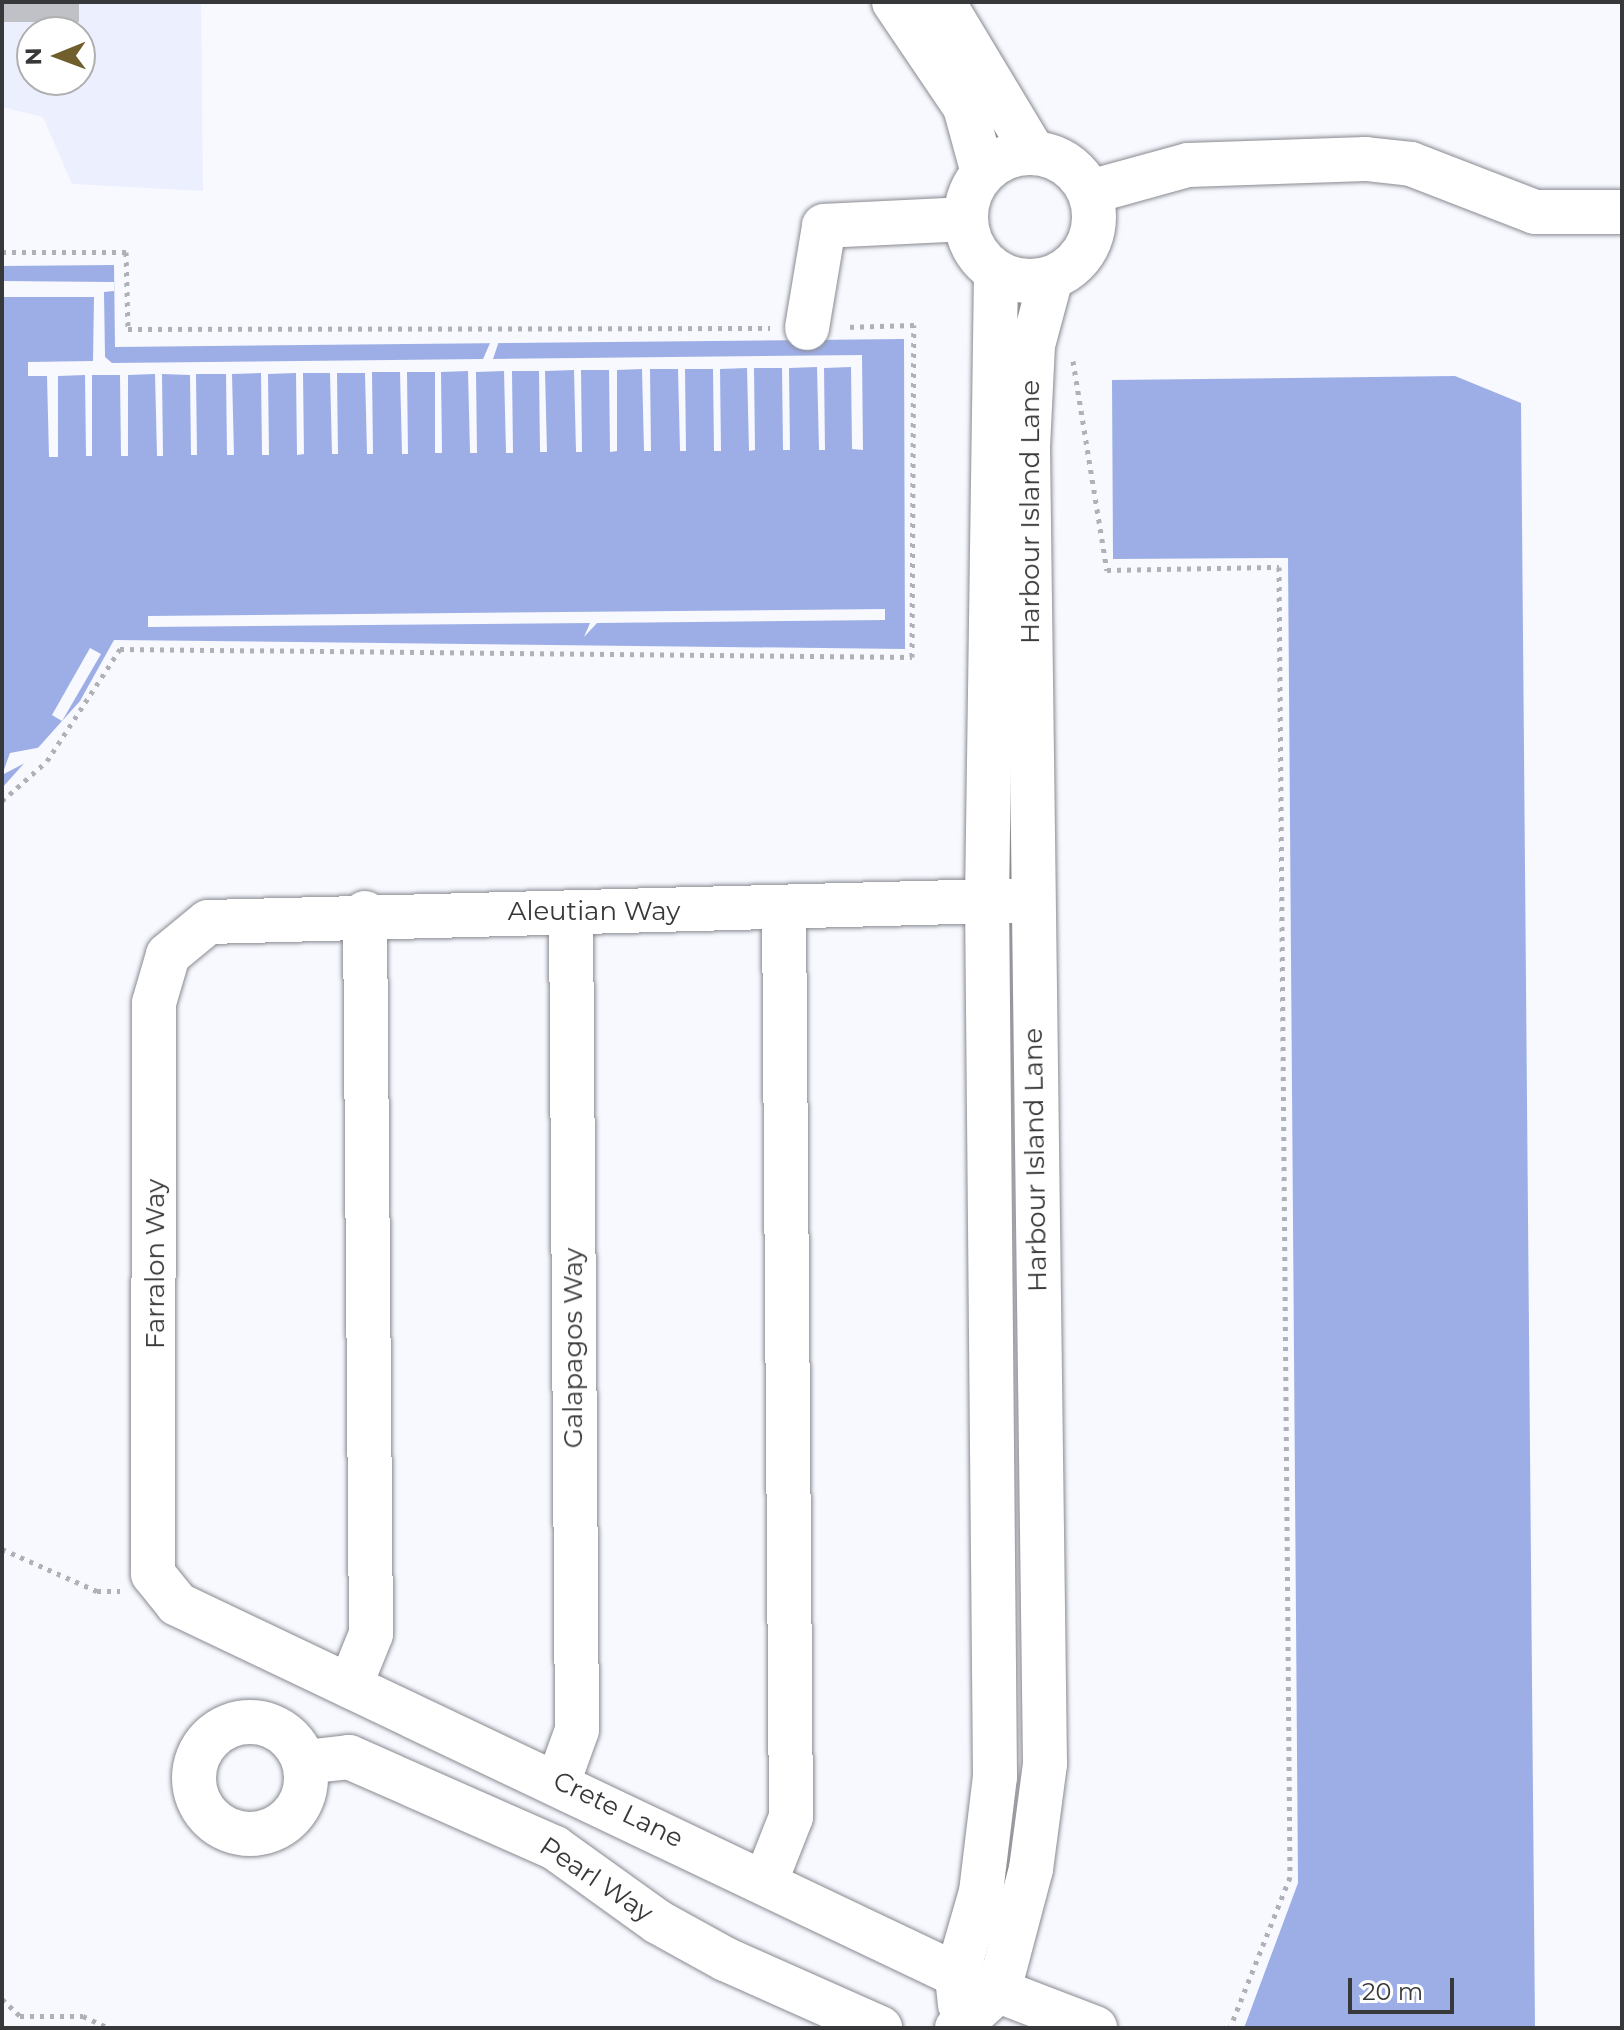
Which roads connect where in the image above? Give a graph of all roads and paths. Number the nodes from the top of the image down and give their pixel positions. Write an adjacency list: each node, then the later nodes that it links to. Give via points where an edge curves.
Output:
1 (894, 2): 4 (street, via 965,107)
2 (943, 2): 3 (street)
3 (1033, 152): 4 (street); 5 (street, via 1067,163)
4 (983, 173): 7 (street)
5 (1090, 192): 6 (street, via 1188,165 1366,159 1411,164 1535,212); 10 (street, via 1093,233 1084,253)
6 (1622, 212)
7 (966, 219): 9 (street, via 975,248); 11 (street, via 824,226)
8 (2, 252): 11 (path, via 126,252 128,329)
9 (996, 272): 10 (street, via 1013,280); 15 (street, Harbour Island Lane)
10 (1051, 278): 12 (street, Harbour Island Lane)
11 (807, 328): 13 (path, via 914,325 912,657 120,649 47,761)
12 (1033, 345): 14 (street, Harbour Island Lane, via 1028,447); 33 (path, via 1062,351 1080,371 1107,570 1279,567 1290,1877)
13 (2, 801)
14 (1032, 900): 15 (street, Aleutian Way); 27 (street, Harbour Island Lane, via 1045,1764 1031,1869)
15 (987, 901): 16 (street, Aleutian Way); 26 (street, Harbour Island Lane, via 995,1777 981,1892)
16 (784, 911): 17 (street, Aleutian Way); 25 (street, via 791,1817)
17 (571, 912): 18 (street, Aleutian Way); 24 (street, Galapagos Way, via 577,1730)
18 (365, 913): 19 (street, Aleutian Way, via 208,922); 22 (street, via 371,1634)
19 (168, 955): 21 (street, Farralon Way, via 154,1003)
20 (2, 1549): 21 (path, via 97,1591 127,1590)
21 (153, 1574): 22 (street, Crete Lane, via 177,1604)
22 (350, 1686): 24 (street, Crete Lane)
23 (305, 1762): 31 (street, Pearl Way, via 349,1757 555,1848 725,1959)
24 (559, 1780): 25 (street, Crete Lane)
25 (765, 1883): 26 (street, Crete Lane)
26 (957, 1975): 27 (street, Crete Lane); 29 (street, Harbour Island Lane)
27 (999, 1990): 29 (street, Harbour Island Lane); 32 (street, Crete Lane)
28 (2, 1999): 30 (path, via 20,2016 83,2016)
29 (959, 2024)
30 (109, 2028)
31 (880, 2028)
32 (1095, 2028)
33 (1230, 2028)

